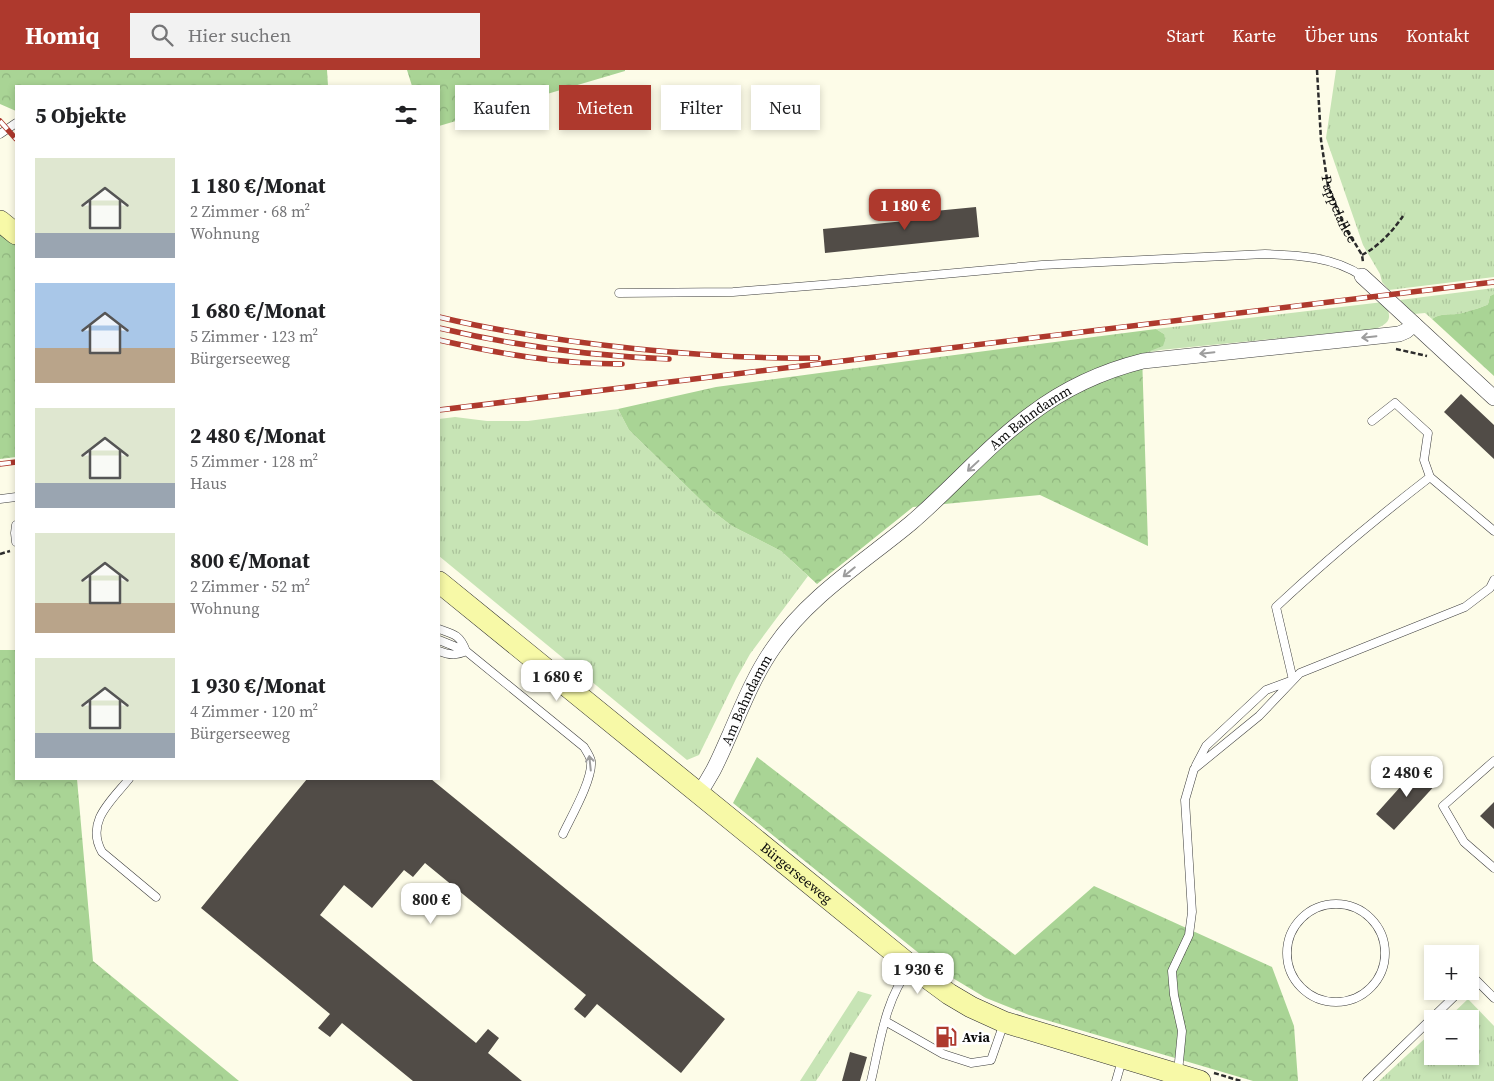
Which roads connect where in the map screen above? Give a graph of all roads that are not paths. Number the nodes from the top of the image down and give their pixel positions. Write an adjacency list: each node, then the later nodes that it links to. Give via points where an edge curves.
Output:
1 (15, 125): 2 (lane)
2 (0, 134)
3 (0, 221): 4 (street)
4 (15, 233)
5 (1362, 276): 6 (lane, via 1326,260 1266,254 1042,265 733,292); 7 (street)
6 (619, 293)
7 (1414, 324): 8 (street); 24 (street, Am Bahndamm, one-way to 24, via 1399,334 1143,361 1108,372 1048,402 794,621 756,675 713,773)
8 (1494, 398)
9 (1372, 421): 10 (lane, via 1395,403 1428,433 1424,460)
10 (1430, 477): 13 (lane); 20 (lane, via 1321,565 1276,607)
11 (15, 497): 12 (lane)
12 (0, 499)
13 (1494, 530)
14 (1494, 580): 20 (lane, via 1490,588 1465,607 1300,673)
15 (440, 583): 24 (street, Bürgerseeweg)
16 (440, 629): 19 (lane, via 456,635)
17 (440, 640): 19 (lane)
18 (440, 651): 19 (lane, via 458,655)
19 (466, 651): 25 (lane, one-way to 19, via 588,782 590,756 584,747)
20 (1293, 680): 22 (lane, via 1259,716); 22 (lane, via 1266,690 1206,746)
21 (1494, 761): 26 (lane, via 1443,806 1464,842)
22 (1194, 769): 36 (lane, via 1185,800 1192,912 1189,935 1172,971 1182,1031)
23 (128, 780): 27 (lane, via 102,812 95,833 97,843 102,852)
24 (698, 794): 28 (street, Bürgerseeweg)
25 (563, 834)
26 (1494, 868)
27 (156, 897)
28 (911, 966): 33 (lane, via 889,1005); 34 (street, Bürgerseeweg, via 956,998)
29 (1479, 983): 31 (lane)
30 (1298, 984): 30 (lane, via 1310,995 1324,1001 1356,998 1370,989 1380,976 1385,961 1379,929 1369,916 1339,904 1323,906 1308,913 1289,938 1290,970)
31 (1494, 998)
32 (1451, 1000): 40 (lane)
33 (886, 1021): 34 (lane, via 943,1054 971,1063 991,1060); 38 (lane)
34 (1004, 1022): 35 (street, Bürgerseeweg)
35 (1123, 1058): 36 (street, Bürgerseeweg); 39 (lane)
36 (1177, 1074): 37 (street, Bürgerseeweg)
37 (1203, 1076)
38 (871, 1081)
39 (1116, 1081)
40 (1367, 1081)

